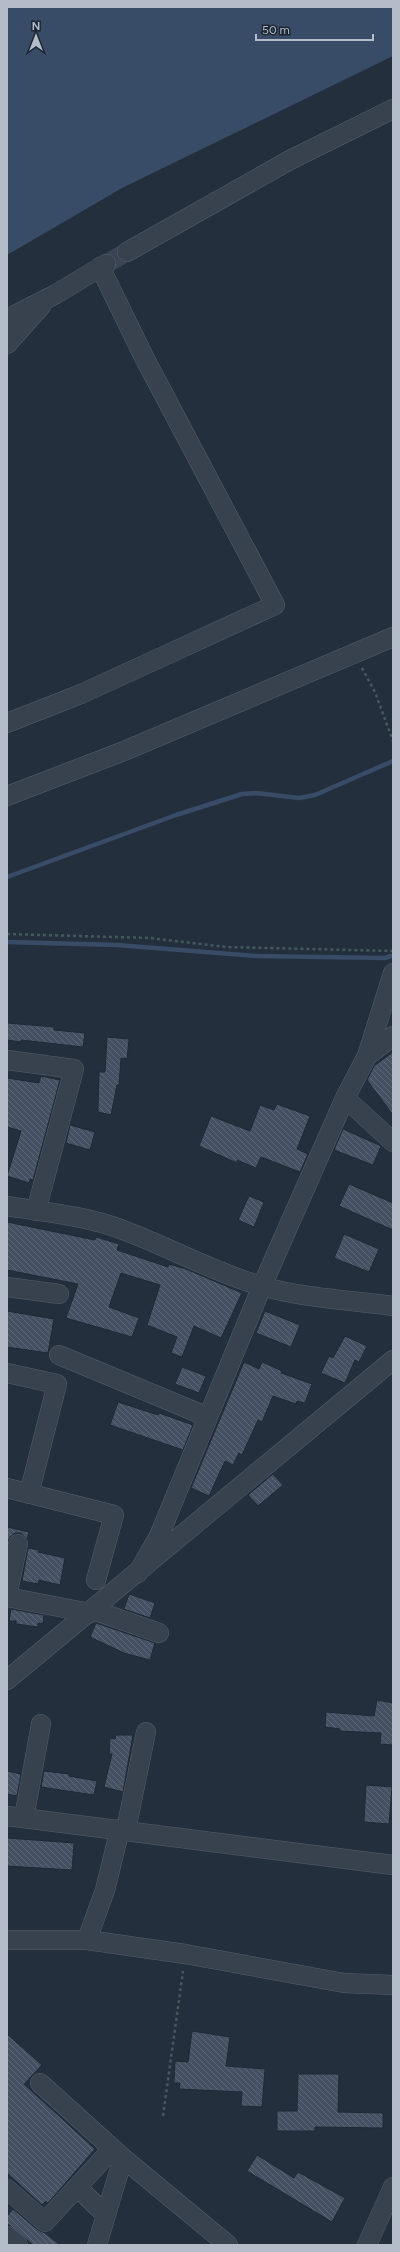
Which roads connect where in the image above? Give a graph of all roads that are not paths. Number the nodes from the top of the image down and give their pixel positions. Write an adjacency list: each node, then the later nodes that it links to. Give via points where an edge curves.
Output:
1 (393, 109): 2 (street, via 372,122 290,160)
2 (127, 252)
3 (47, 299): 4 (street); 5 (street); 7 (street, via 103,265 145,359 275,605 81,694)
4 (7, 319)
5 (7, 344)
6 (393, 637): 8 (street, via 124,751)
7 (7, 723)
8 (7, 796)
9 (393, 973): 11 (street)
10 (393, 1036): 11 (street)
11 (367, 1056): 13 (street)
12 (7, 1060): 16 (street, via 74,1069)
13 (346, 1098): 14 (street); 18 (street)
14 (393, 1142)
15 (7, 1206): 16 (street)
16 (36, 1211): 18 (street, via 122,1229 212,1268)
17 (7, 1286): 19 (street)
18 (262, 1286): 20 (street, via 305,1295); 24 (street)
19 (59, 1294)
20 (393, 1306)
21 (59, 1355): 24 (street)
22 (393, 1360): 28 (street)
23 (7, 1373): 26 (street, via 57,1384)
24 (208, 1418): 28 (street, via 159,1536)
25 (7, 1488): 26 (street)
26 (29, 1494): 29 (street, via 114,1515)
27 (18, 1544): 30 (street)
28 (138, 1573): 31 (street)
29 (96, 1580)
30 (7, 1597): 31 (street)
31 (91, 1612): 32 (street); 33 (street)
32 (159, 1632)
33 (7, 1680)
34 (40, 1724): 36 (street)
35 (146, 1732): 37 (street)
36 (15, 1817): 37 (street)
37 (123, 1830): 38 (street); 40 (street)
38 (393, 1865)
39 (7, 1940): 40 (street)
40 (87, 1940): 41 (street, via 185,1954 344,1983)
41 (393, 1984)
42 (40, 2083): 43 (street)
43 (118, 2153): 44 (street); 47 (street); 51 (street)
44 (77, 2187): 46 (street, via 45,2222); 47 (street)
45 (393, 2188): 52 (street)
46 (7, 2189)
47 (106, 2215): 50 (street)
48 (7, 2236): 49 (street)
49 (18, 2245)
50 (97, 2245)
51 (228, 2245)
52 (367, 2245)

